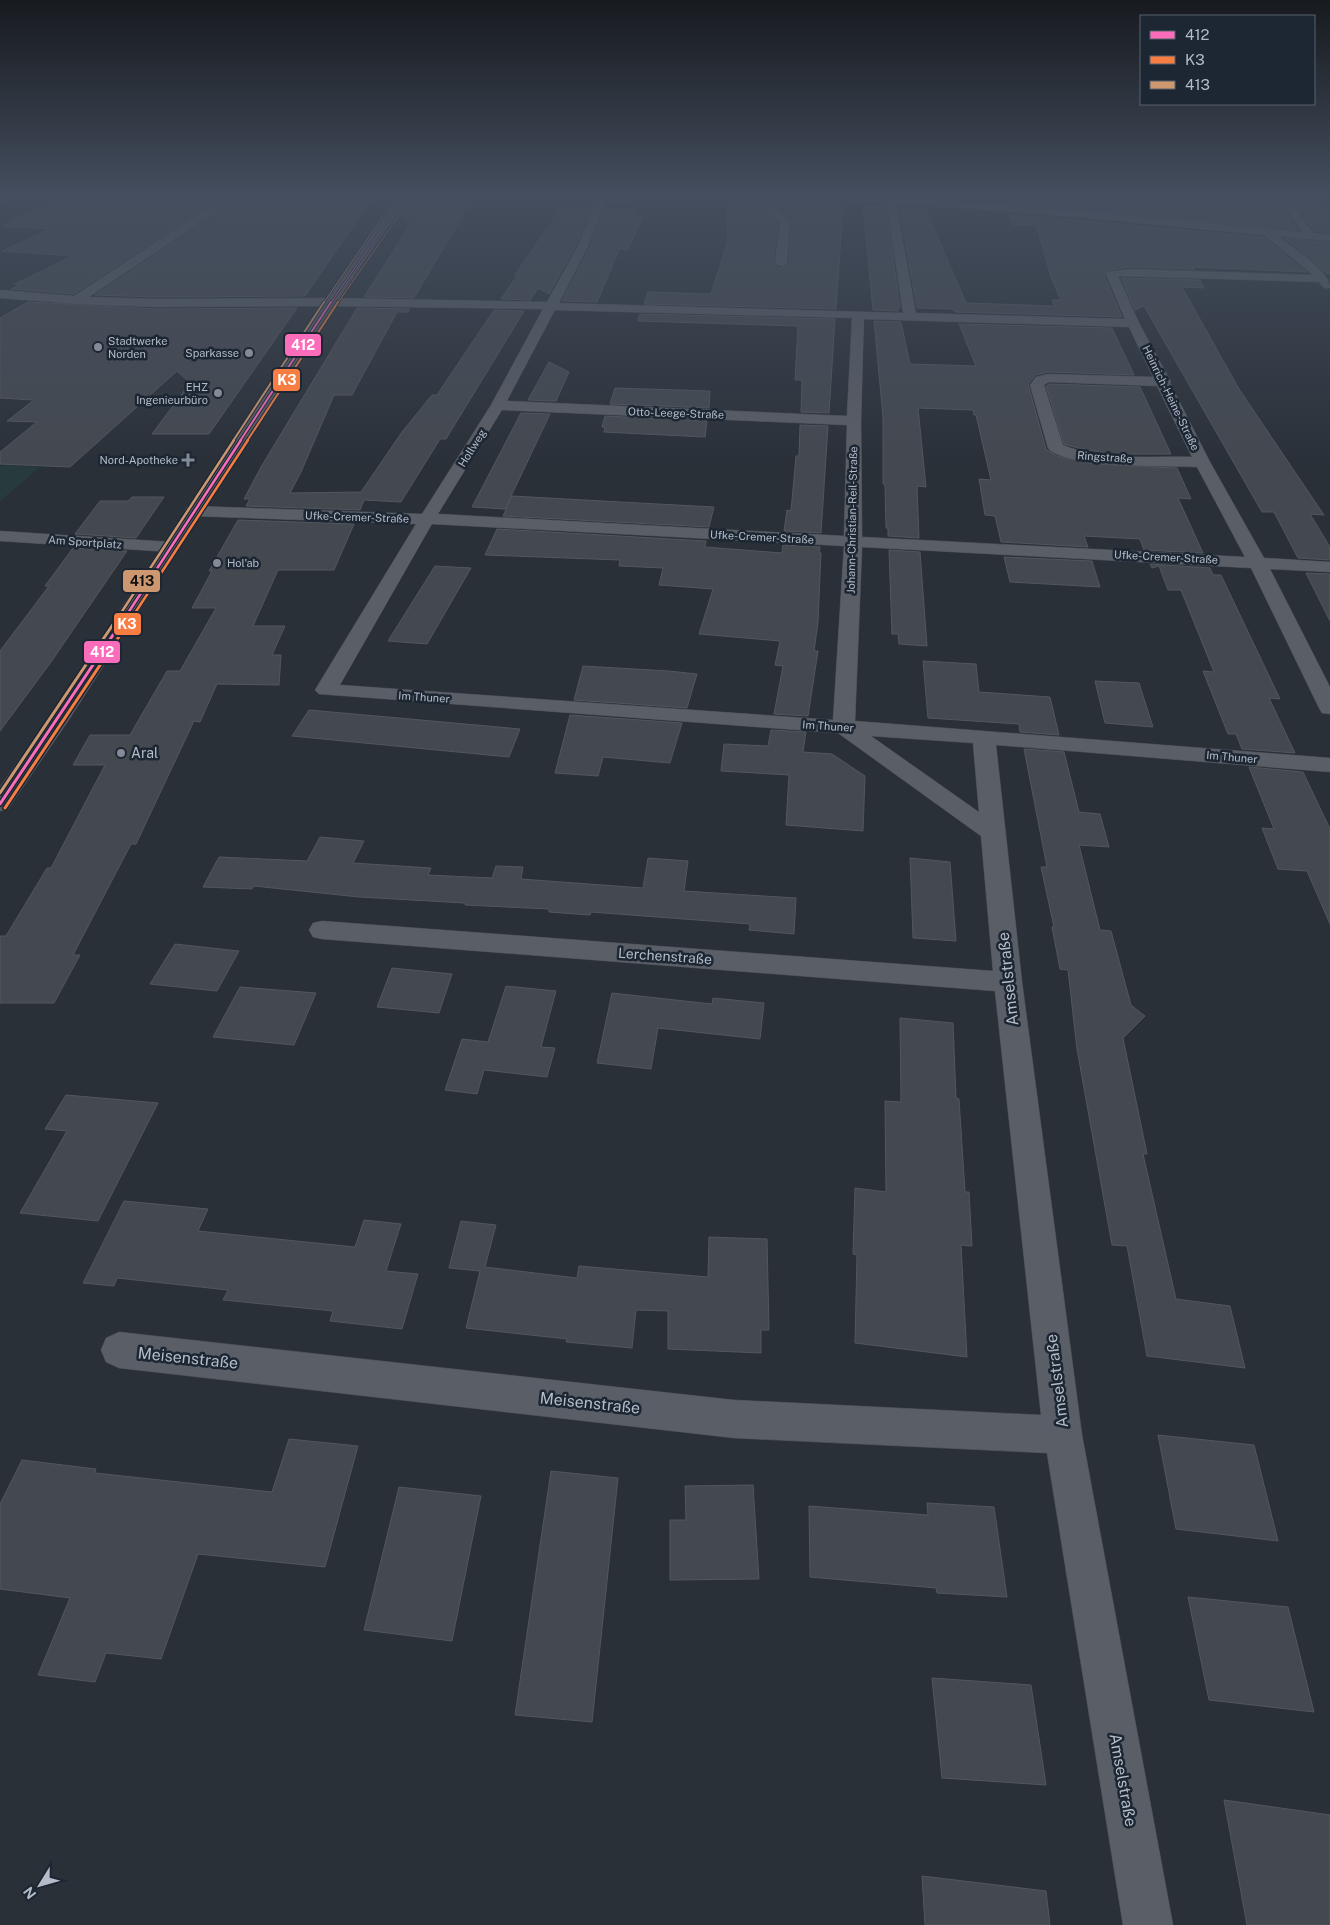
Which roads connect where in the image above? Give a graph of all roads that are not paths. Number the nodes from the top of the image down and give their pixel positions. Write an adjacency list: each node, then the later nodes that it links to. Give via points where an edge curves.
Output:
1 (100, 284): 8 (street)
2 (343, 284): 9 (main road)
3 (563, 284): 10 (street, Hollweg)
4 (905, 284): 13 (street)
5 (1115, 284): 14 (street, Heinrich-Heine-Straße)
6 (0, 294): 7 (street)
7 (30, 296): 8 (street); 11 (street)
8 (76, 300): 9 (street)
9 (331, 302): 10 (street); 19 (main road)
10 (551, 306): 12 (street); 16 (street, Hollweg)
11 (8, 309)
12 (858, 314): 13 (street); 17 (street, Johann-Christian-Reil-Straße)
13 (910, 316): 14 (street)
14 (1133, 322): 15 (street, Heinrich-Heine-Straße)
15 (1164, 382): 18 (street, Heinrich-Heine-Straße); 18 (street, Ringstraße, via 1048,378 1038,385 1056,448 1060,451 1082,457)
16 (498, 405): 17 (street, Otto-Leege-Straße); 20 (street, Hollweg)
17 (854, 421): 22 (street, Johann-Christian-Reil-Straße)
18 (1202, 462): 24 (street, Heinrich-Heine-Straße)
19 (193, 511): 20 (street, Ufke-Cremer-Straße); 23 (main road)
20 (427, 519): 22 (street, Ufke-Cremer-Straße); 26 (street, Hollweg)
21 (0, 536): 23 (street, Am Sportplatz)
22 (853, 542): 24 (street, Ufke-Cremer-Straße); 28 (street, Johann-Christian-Reil-Straße)
23 (171, 547): 31 (main road)
24 (1257, 562): 25 (street, Ufke-Cremer-Straße); 27 (street, Heinrich-Heine-Straße)
25 (1330, 566)
26 (326, 690): 28 (street, Im Thuner)
27 (1330, 708)
28 (844, 727): 29 (street, Im Thuner); 32 (street)
29 (984, 737): 30 (street, Im Thuner); 32 (street, Amselstraße)
30 (1330, 765)
31 (0, 804)
32 (994, 833): 34 (street, Amselstraße)
33 (322, 930): 34 (street, Lerchenstraße)
34 (1008, 982): 36 (street, Amselstraße)
35 (119, 1350): 36 (street, Meisenstraße, via 734,1419)
36 (1063, 1435): 37 (street, Amselstraße)
37 (1148, 1925)

